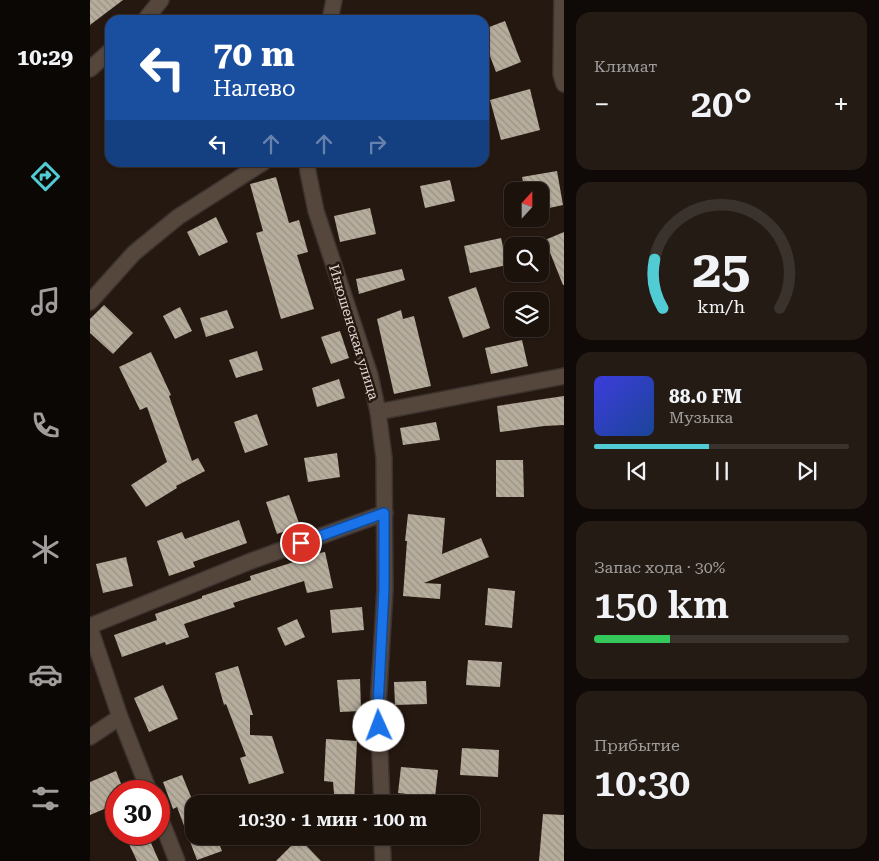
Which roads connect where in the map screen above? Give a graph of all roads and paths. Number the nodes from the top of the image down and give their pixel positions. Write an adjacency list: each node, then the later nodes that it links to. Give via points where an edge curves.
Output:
1 (161, 0): 4 (street)
2 (334, 0): 5 (street)
3 (562, 0): 8 (street, via 561,74)
4 (149, 15)
5 (331, 15)
6 (105, 56): 7 (street)
7 (90, 69)
8 (564, 84)
9 (256, 167): 11 (street, via 178,217 134,253)
10 (308, 167): 13 (street, Инюшенская улица, via 316,211 370,376)
11 (90, 302)
12 (564, 376): 13 (street)
13 (378, 412): 14 (street, Инюшенская улица, via 384,458)
14 (384, 513): 15 (street, via 251,561); 19 (street, Инюшенская улица, via 378,706)
15 (90, 627): 16 (street)
16 (120, 717): 17 (street); 18 (street)
17 (90, 738)
18 (145, 780)
19 (382, 795)
20 (170, 844): 23 (street)
21 (382, 845): 22 (street)
22 (381, 860)
23 (177, 861)

